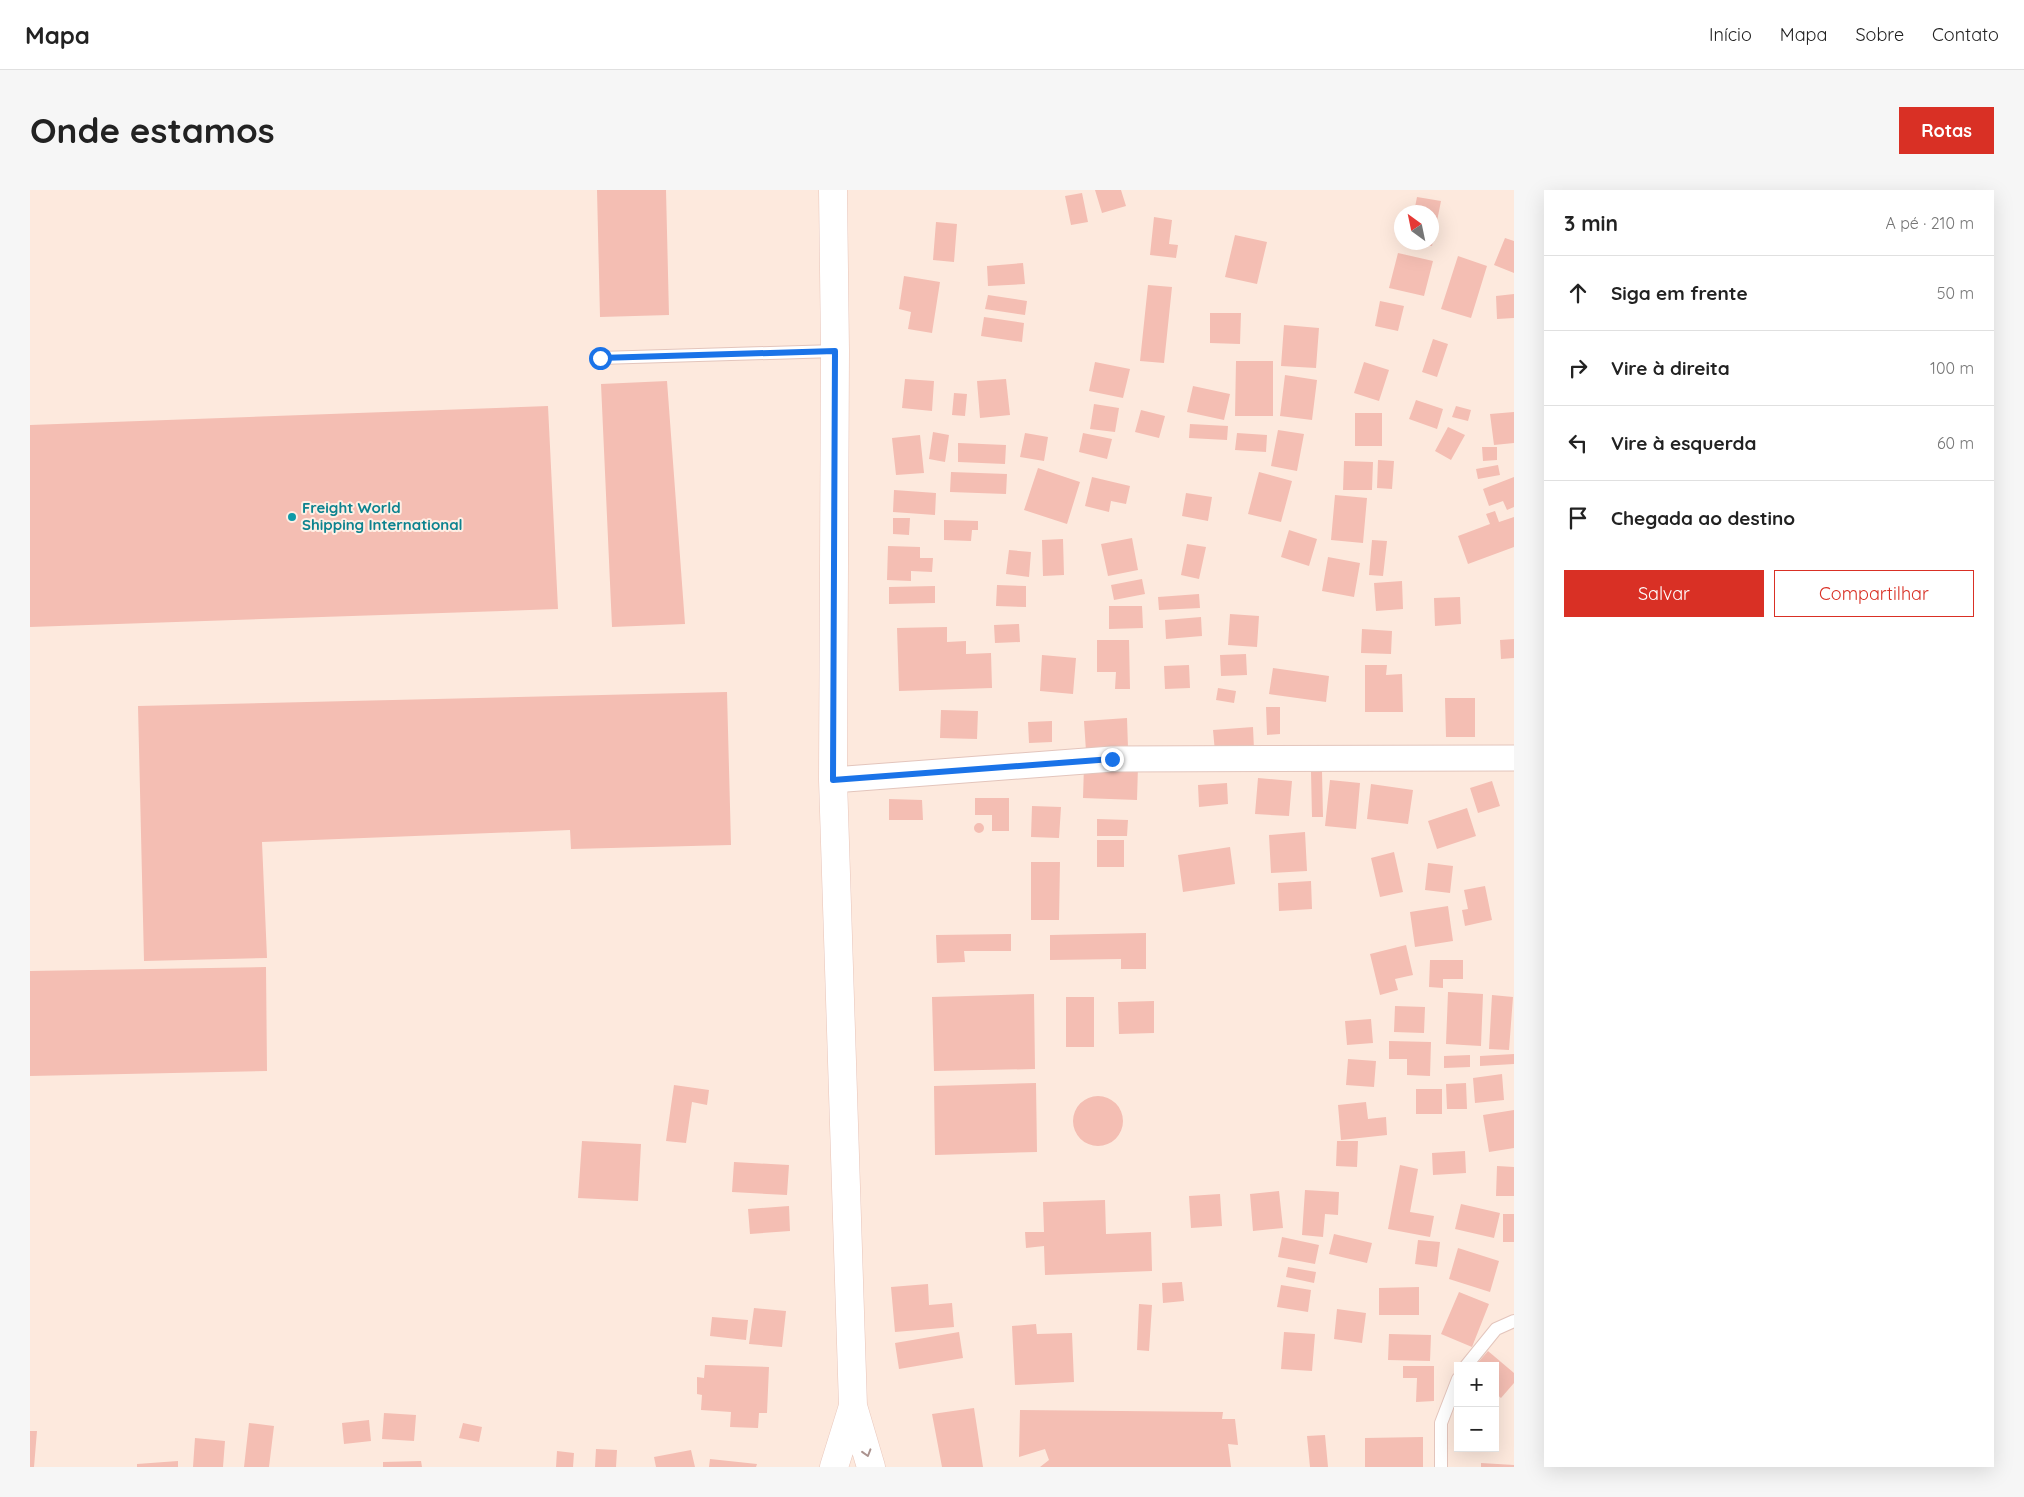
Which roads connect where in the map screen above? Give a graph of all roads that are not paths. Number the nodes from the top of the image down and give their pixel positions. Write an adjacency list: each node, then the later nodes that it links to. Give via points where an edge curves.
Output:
1 (833, 190): 2 (main road)
2 (835, 351): 3 (lane); 5 (main road)
3 (600, 358)
4 (1514, 758): 5 (street, via 1112,759)
5 (833, 780): 9 (main road)
6 (1514, 1321): 7 (lane, via 1496,1329)
7 (1469, 1362)
8 (1454, 1390): 12 (lane, via 1441,1424)
9 (853, 1406): 10 (main road); 11 (main road, one-way to 11)
10 (834, 1467)
11 (871, 1467)
12 (1441, 1467)

